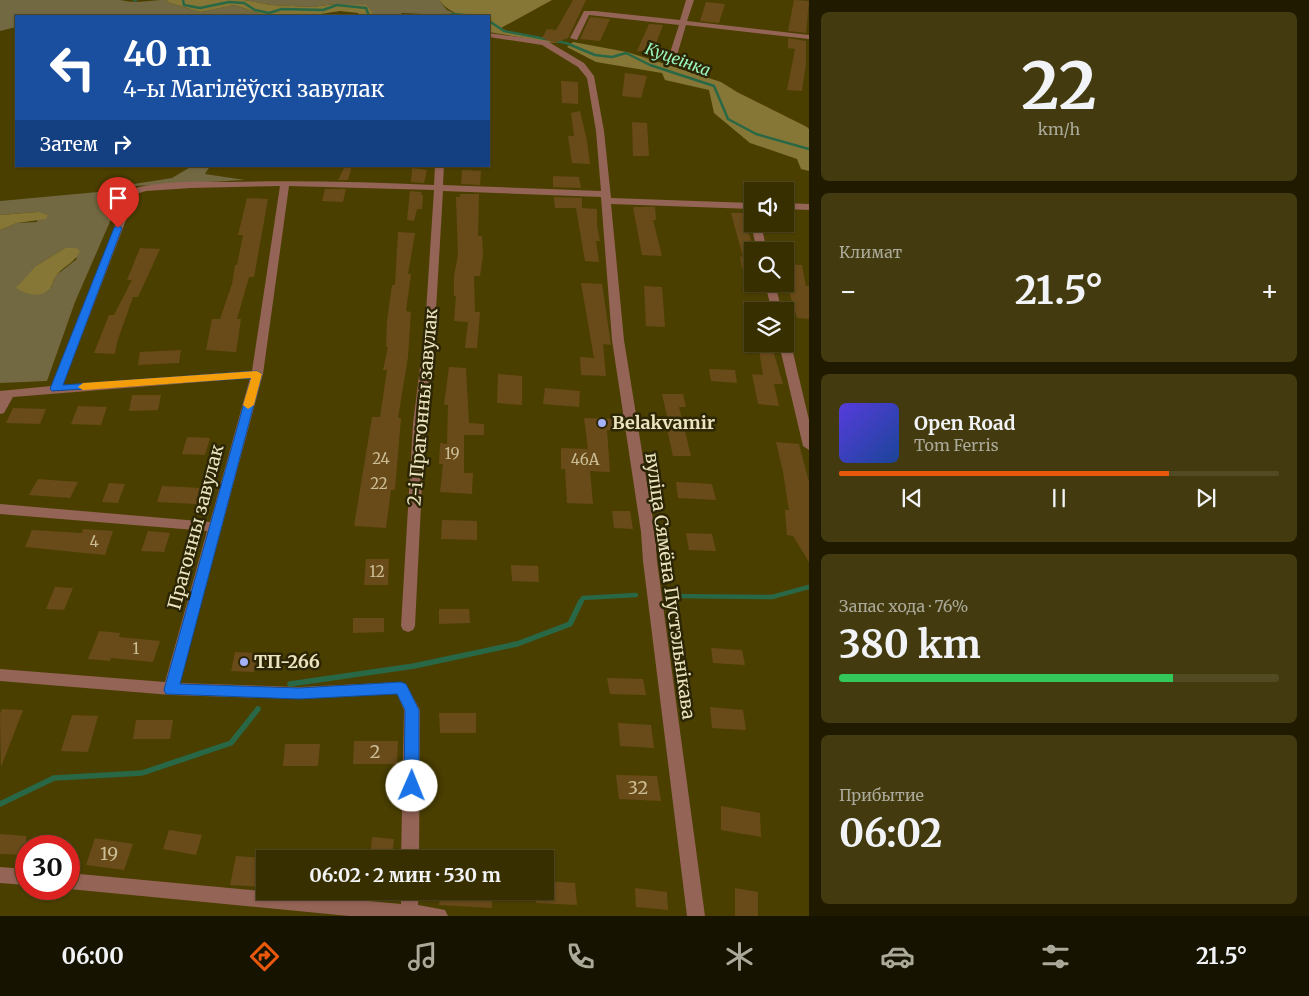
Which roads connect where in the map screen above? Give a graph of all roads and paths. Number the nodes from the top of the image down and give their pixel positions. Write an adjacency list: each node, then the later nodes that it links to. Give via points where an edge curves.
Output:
1 (690, 0): 2 (street)
2 (682, 23): 4 (street); 5 (street, via 587,13); 6 (street)
3 (490, 35): 10 (street, вуліца Сямёна Пустэльнікава, via 544,43 581,65 591,78 600,131)
4 (809, 37)
5 (574, 38)
6 (671, 62)
7 (440, 167): 9 (street, 2-і Прагонны завулак)
8 (285, 184): 9 (street); 15 (street, Прагонны завулак); 16 (street, via 191,185 132,192)
9 (438, 188): 10 (street); 22 (street, 2-і Прагонны завулак, via 430,327 419,424)
10 (605, 198): 12 (street); 32 (street, вуліца Сямёна Пустэльнікава, via 618,340 648,532)
11 (794, 206): 13 (street)
12 (744, 207)
13 (809, 207)
14 (787, 352): 19 (street)
15 (257, 374): 16 (street); 21 (street, Прагонны завулак)
16 (56, 389): 17 (street)
17 (4, 394): 18 (street)
18 (0, 410)
19 (809, 446)
20 (0, 509): 21 (street)
21 (214, 527): 24 (street, Прагонны завулак)
22 (408, 626)
23 (0, 675): 24 (street)
24 (171, 690): 25 (street, via 299,693 401,688 412,710)
25 (410, 850)
26 (0, 875): 27 (street)
27 (15, 876)
28 (80, 882): 30 (street)
29 (410, 900): 30 (street)
30 (409, 913): 31 (street)
31 (439, 916)
32 (696, 916)

